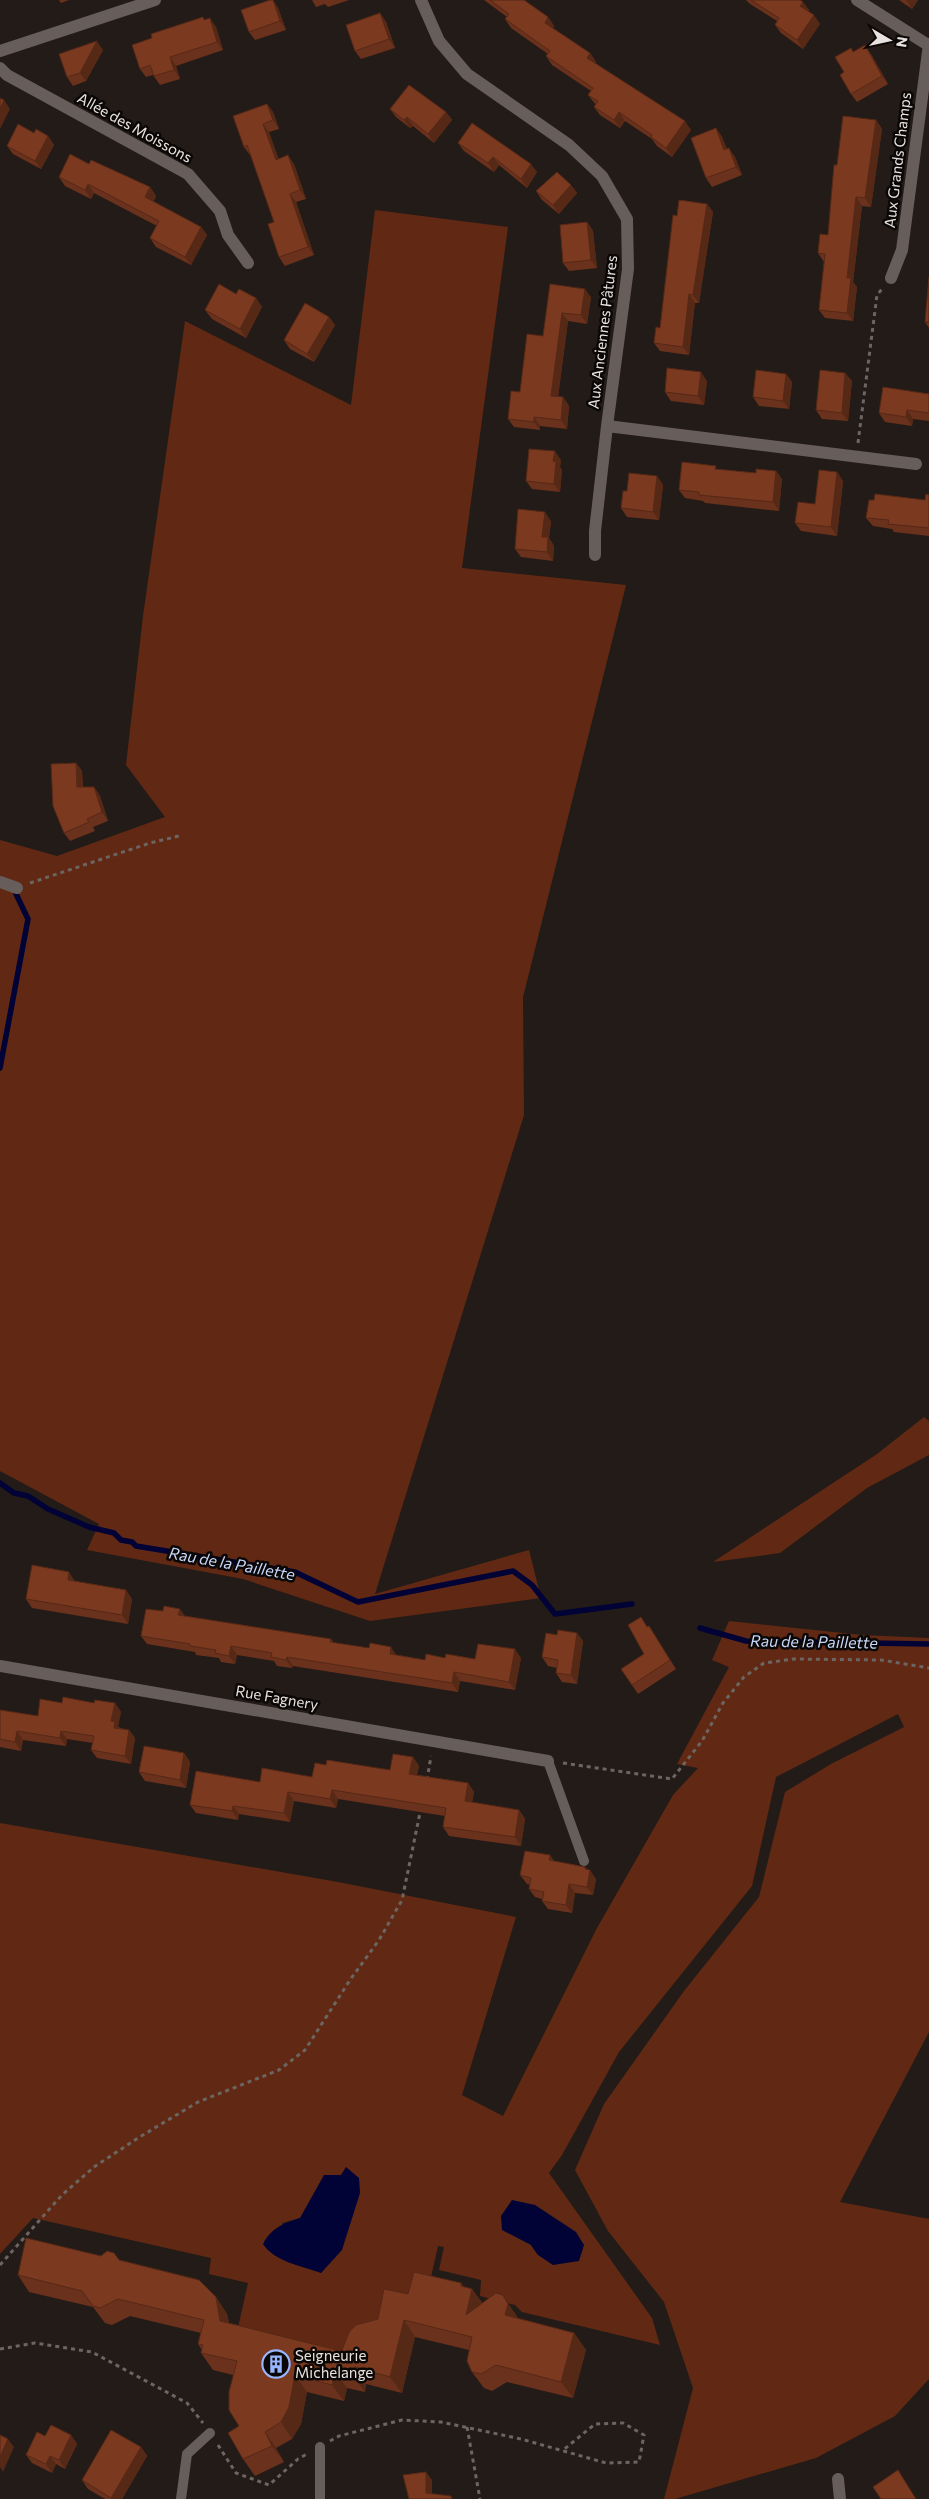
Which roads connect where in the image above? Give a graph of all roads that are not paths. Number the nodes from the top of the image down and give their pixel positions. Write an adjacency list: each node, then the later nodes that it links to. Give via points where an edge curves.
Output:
1 (155, 0): 5 (street)
2 (421, 0): 9 (street, Aux Anciennes Pâtures, via 439,40 467,74 569,145 602,176 627,219 628,269)
3 (857, 0): 4 (street, Aux Grands Champs)
4 (928, 45): 8 (street, Aux Grands Champs, via 902,250)
5 (0, 51)
6 (0, 68): 7 (street, Allée des Moissons, via 188,174 220,211 228,235)
7 (248, 262)
8 (891, 278)
9 (607, 426): 10 (street, Aux Anciennes Pâtures); 11 (street, Aux Anciennes Pâtures)
10 (916, 464)
11 (594, 555)
12 (0, 882): 13 (street)
13 (17, 888)
14 (0, 1666): 15 (street, Rue Fagnery)
15 (548, 1761): 16 (lane)
16 (584, 1861)
17 (210, 2433): 20 (lane, via 187,2454)
18 (320, 2447): 21 (lane)
19 (838, 2479): 22 (street)
20 (182, 2499)
21 (320, 2499)
22 (840, 2499)

